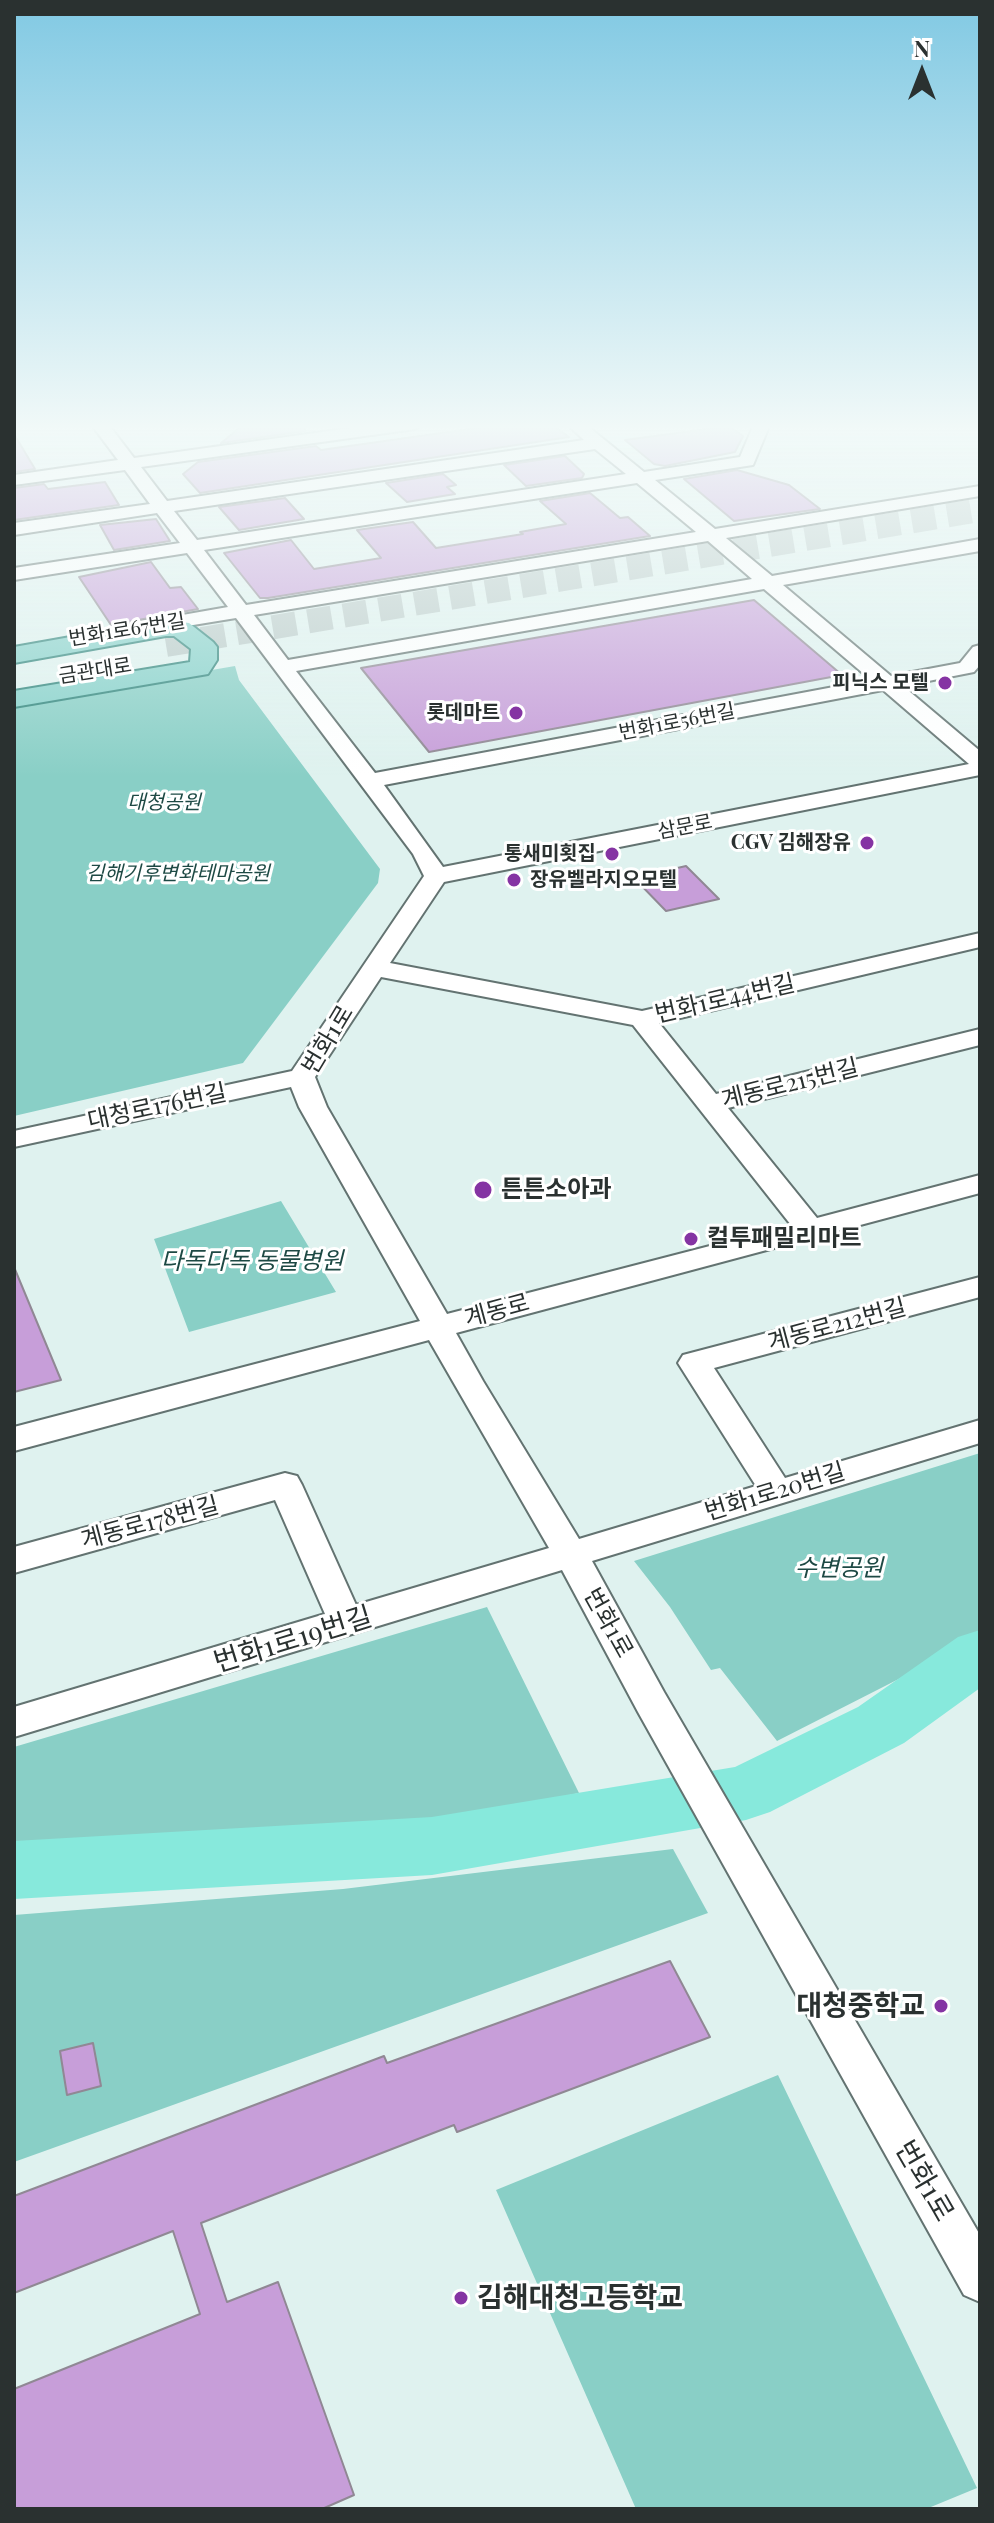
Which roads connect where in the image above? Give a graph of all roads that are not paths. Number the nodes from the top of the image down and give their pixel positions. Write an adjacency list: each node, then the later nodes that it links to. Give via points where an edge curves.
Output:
1 (188, 542): 6 (street)
2 (226, 542): 6 (street)
3 (671, 542): 9 (street, 번화1로67번길)
4 (720, 542): 8 (street)
5 (980, 545): 8 (street)
6 (192, 547): 7 (street); 9 (street)
7 (14, 574)
8 (768, 582): 13 (street); 15 (street)
9 (241, 612): 10 (street, 번화1로67번길); 13 (street)
10 (14, 648)
11 (980, 651): 15 (street, 번화1로56번길, via 967,668)
12 (14, 655): 17 (main road, via 166,628 180,628 204,647 199,668)
13 (282, 667): 20 (street)
14 (14, 670): 16 (main road, 금관대로, via 171,652)
15 (889, 682): 18 (street); 20 (street, 번화1로56번길)
16 (14, 684)
17 (14, 699)
18 (980, 762)
19 (980, 768): 21 (street, 삼문로)
20 (367, 781): 21 (street)
21 (436, 876): 23 (street, 번화1로)
22 (980, 940): 24 (street, 번화1로44번길)
23 (374, 968): 24 (street, 번화1로44번길); 26 (street, 번화1로)
24 (642, 1019): 27 (street)
25 (980, 1037): 27 (street, 계동로215번길)
26 (301, 1077): 28 (street, 대청로176번길); 32 (street, 번화1로)
27 (709, 1104): 30 (street, 계동로215번길)
28 (14, 1139)
29 (980, 1184): 30 (street, 계동로)
30 (810, 1229): 32 (street, 계동로)
31 (980, 1287): 35 (street, 계동로212번길, via 694,1363)
32 (439, 1327): 34 (street, 계동로); 36 (street, 번화1로)
33 (980, 1431): 35 (street, 번화1로20번길)
34 (14, 1439)
35 (776, 1491): 36 (street, 번화1로20번길)
36 (570, 1553): 38 (street, 번화1로19번길); 40 (street, 번화1로)
37 (14, 1560): 38 (street, 계동로178번길, via 285,1485)
38 (347, 1624): 39 (street, 번화1로19번길)
39 (14, 1722)
40 (980, 2279)

